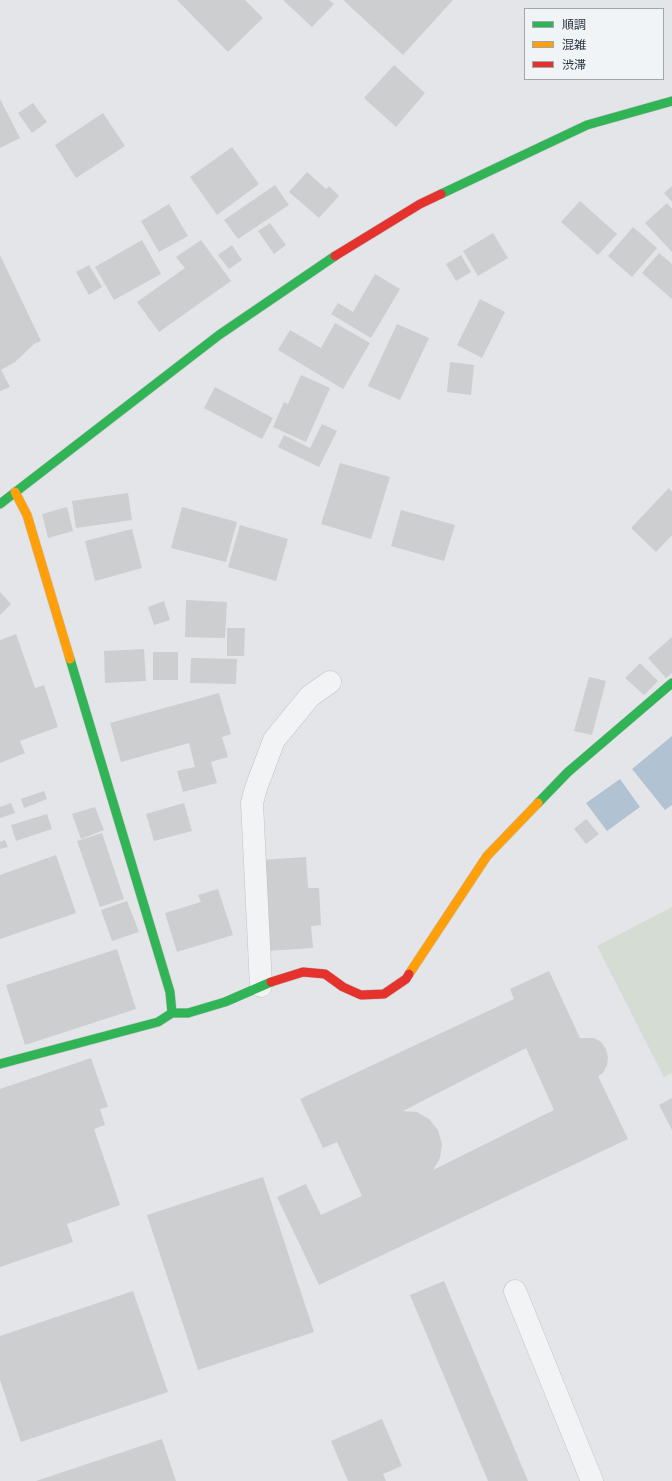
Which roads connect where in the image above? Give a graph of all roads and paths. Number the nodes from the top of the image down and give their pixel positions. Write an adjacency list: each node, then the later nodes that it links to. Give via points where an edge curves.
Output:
1 (672, 100): 2 (street, via 587,125 420,204 321,264 219,335)
2 (15, 492): 3 (street); 7 (street, via 27,515 87,712 170,992)
3 (0, 504)
4 (330, 682): 6 (street, via 310,696 274,740 252,803)
5 (672, 684): 6 (street, via 568,772 487,856 406,979 384,994 361,995 342,987 325,974 302,972)
6 (261, 986): 7 (street, via 225,1002 188,1013)
7 (172, 1012): 8 (street, via 158,1022)
8 (0, 1064)
9 (515, 1291): 10 (street)
10 (592, 1481)

